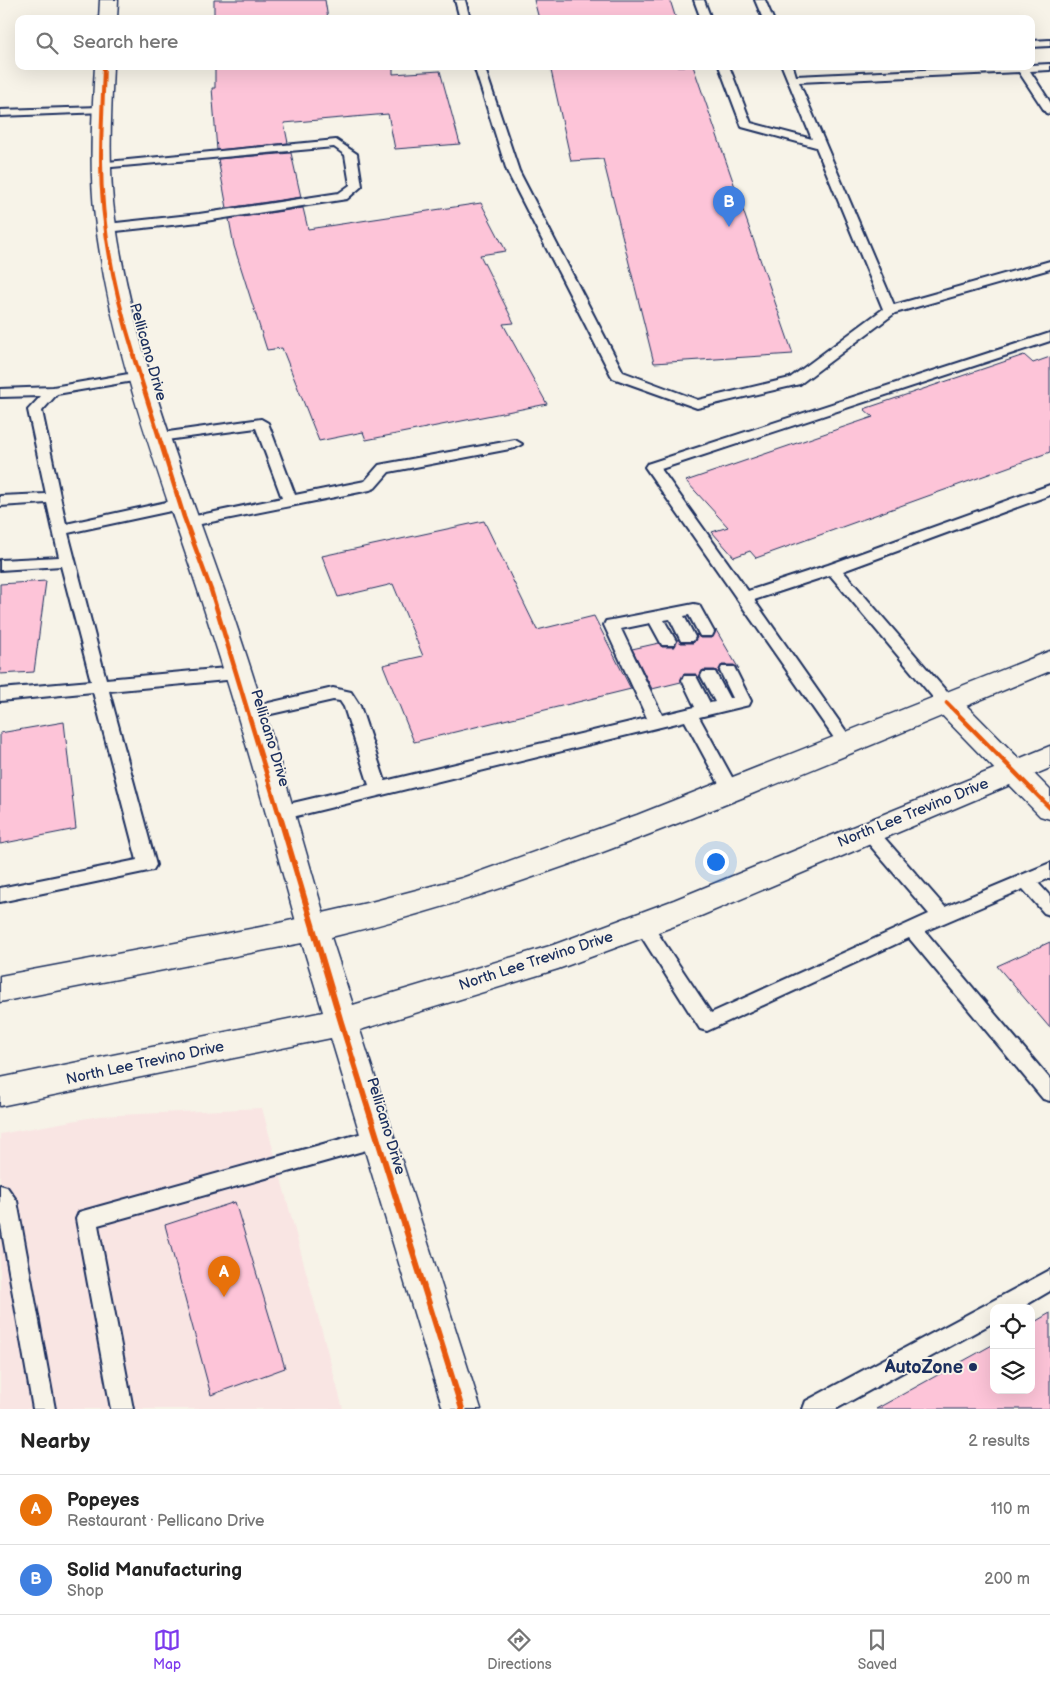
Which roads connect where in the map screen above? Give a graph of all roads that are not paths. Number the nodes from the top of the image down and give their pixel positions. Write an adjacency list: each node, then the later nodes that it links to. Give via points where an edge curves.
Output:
1 (109, 0): 5 (main road)
2 (460, 0): 6 (lane)
3 (699, 0): 7 (lane)
4 (760, 0): 8 (lane)
5 (108, 15)
6 (464, 15)
7 (705, 15)
8 (766, 15)
9 (1050, 43): 10 (lane)
10 (1035, 44)
11 (1050, 67): 12 (lane)
12 (1035, 68)
13 (104, 70): 21 (main road, Pellicano Drive)
14 (480, 70): 28 (lane, via 512,171 618,375 697,404 795,381)
15 (725, 70): 24 (lane, via 746,126)
16 (789, 70): 19 (lane)
17 (945, 70): 19 (lane)
18 (1024, 70): 20 (lane)
19 (793, 79): 24 (lane)
20 (1045, 95): 22 (lane)
21 (101, 110): 23 (lane); 25 (main road, Pellicano Drive)
22 (1050, 111)
23 (0, 113)
24 (820, 145): 28 (lane)
25 (101, 165): 26 (main road, Pellicano Drive); 26 (lane, via 336,143 351,154 356,186 343,196)
26 (107, 228): 30 (main road, Pellicano Drive, via 116,285)
27 (1050, 265): 28 (lane)
28 (890, 310)
29 (1050, 337): 44 (lane, via 652,467)
30 (140, 376): 31 (lane); 33 (main road, Pellicano Drive)
31 (53, 391): 32 (lane); 36 (lane, via 35,410)
32 (0, 393)
33 (159, 437): 37 (lane, via 261,423); 39 (main road, Pellicano Drive)
34 (515, 444): 37 (lane, via 384,468 370,485)
35 (1050, 490): 43 (lane)
36 (52, 498): 38 (lane); 40 (lane)
37 (290, 500): 39 (lane)
38 (0, 501)
39 (183, 513): 40 (lane); 52 (main road, Pellicano Drive)
40 (59, 530): 41 (lane)
41 (67, 561): 42 (lane); 55 (lane)
42 (0, 565)
43 (833, 569): 44 (lane); 57 (lane)
44 (744, 598): 63 (lane)
45 (674, 613): 46 (lane); 47 (lane, via 694,609); 48 (lane)
46 (654, 617): 49 (lane); 62 (lane, via 612,625)
47 (706, 632)
48 (687, 637)
49 (668, 641)
50 (1050, 660): 57 (main road)
51 (728, 671): 58 (lane, via 743,701)
52 (237, 673): 55 (lane); 60 (main road, Pellicano Drive)
53 (709, 676): 58 (lane)
54 (690, 680): 59 (lane)
55 (100, 685): 56 (lane); 73 (lane, via 146,865)
56 (0, 695)
57 (947, 703): 63 (main road); 65 (main road)
58 (725, 705): 59 (lane)
59 (705, 710): 61 (lane)
60 (250, 713): 66 (lane, via 332,694 344,696 352,706); 69 (main road, Pellicano Drive)
61 (689, 714): 62 (lane); 67 (lane)
62 (657, 722): 66 (lane)
63 (847, 744): 67 (main road)
64 (1050, 756): 65 (main road, North Lee Trevino Drive)
65 (1014, 772): 68 (main road); 70 (main road, North Lee Trevino Drive)
66 (379, 789): 69 (lane)
67 (731, 790): 77 (main road, via 504,876 424,901)
68 (1050, 808)
69 (280, 813): 77 (main road, Pellicano Drive)
70 (868, 830): 75 (lane); 76 (main road, North Lee Trevino Drive)
71 (1050, 870): 72 (lane)
72 (1025, 880): 74 (lane); 75 (lane)
73 (0, 895)
74 (1050, 908)
75 (943, 917): 78 (lane)
76 (643, 924): 78 (lane, via 706,1023); 80 (main road, North Lee Trevino Drive, via 558,956)
77 (312, 928): 79 (main road, via 173,958); 80 (main road, Pellicano Drive)
78 (912, 929): 82 (lane)
79 (0, 989)
80 (341, 1022): 81 (main road, North Lee Trevino Drive); 83 (main road, Pellicano Drive)
81 (0, 1092)
82 (1050, 1093)
83 (377, 1138): 89 (lane, via 86,1219); 90 (main road, Pellicano Drive)
84 (0, 1194): 88 (lane, via 7,1201)
85 (1050, 1280): 86 (lane)
86 (1007, 1304)
87 (990, 1313): 91 (lane)
88 (44, 1409)
89 (122, 1409)
90 (462, 1409)
91 (814, 1409)

